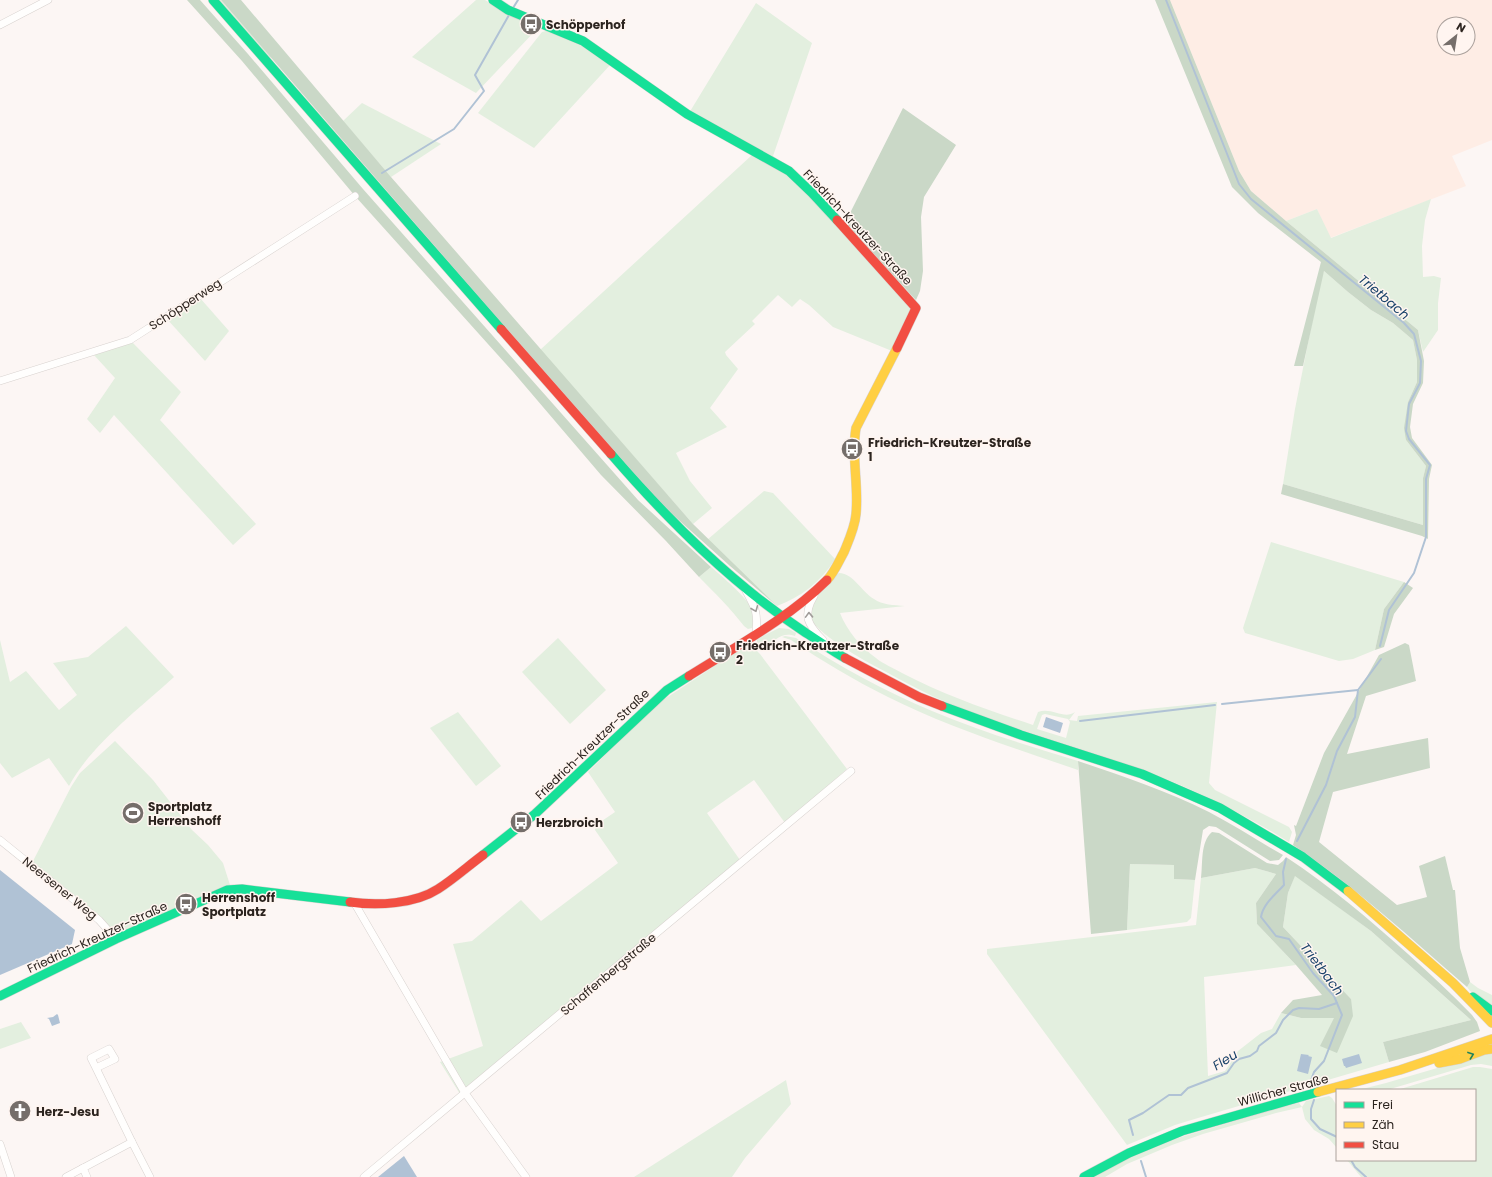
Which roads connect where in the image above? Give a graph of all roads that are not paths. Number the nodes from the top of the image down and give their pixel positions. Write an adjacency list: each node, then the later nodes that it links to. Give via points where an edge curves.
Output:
1 (48, 0): 4 (street)
2 (212, 0): 7 (main road, via 619,464 688,537)
3 (493, 0): 8 (main road, Friedrich-Kreutzer-Straße, via 508,10 583,40 687,114 789,171 916,308 856,428 856,515 839,562 829,578)
4 (0, 25)
5 (355, 196): 6 (street, Schöpperweg, via 130,340)
6 (0, 381)
7 (742, 586): 9 (main road); 10 (street, one-way to 10, via 758,617)
8 (816, 591): 9 (main road, Friedrich-Kreutzer-Straße); 11 (street, Friedrich-Kreutzer-Straße, one-way to 8, via 809,623 808,608)
9 (782, 617): 10 (main road, Friedrich-Kreutzer-Straße); 11 (main road)
10 (756, 634): 14 (main road, Friedrich-Kreutzer-Straße, via 662,694 535,814 438,889 407,900)
11 (840, 655): 16 (main road, via 919,697 950,710 1114,764 1170,785 1220,808 1303,857 1357,898)
12 (851, 771): 24 (street, Schaffenbergstraße)
13 (0, 840): 15 (street, Neersener Weg, via 99,920)
14 (355, 904): 15 (main road, Friedrich-Kreutzer-Straße, via 230,889); 24 (street)
15 (116, 939): 17 (main road, Friedrich-Kreutzer-Straße)
16 (1453, 983): 18 (main road); 19 (main road)
17 (0, 996)
18 (1491, 1010)
19 (1492, 1023)
20 (1492, 1038): 22 (main road, Willicher Straße)
21 (1492, 1049): 22 (main road, one-way to 21, via 1439,1063)
22 (1423, 1063): 34 (main road, Willicher Straße, via 1188,1129 1138,1149)
23 (96, 1068): 25 (street)
24 (465, 1093): 32 (street, Schaffenbergstraße); 33 (street)
25 (132, 1142): 27 (street); 31 (street)
26 (0, 1144): 28 (street)
27 (83, 1168): 29 (street); 30 (street)
28 (11, 1177)
29 (66, 1177)
30 (87, 1177)
31 (150, 1177)
32 (364, 1177)
33 (526, 1177)
34 (1084, 1177)

